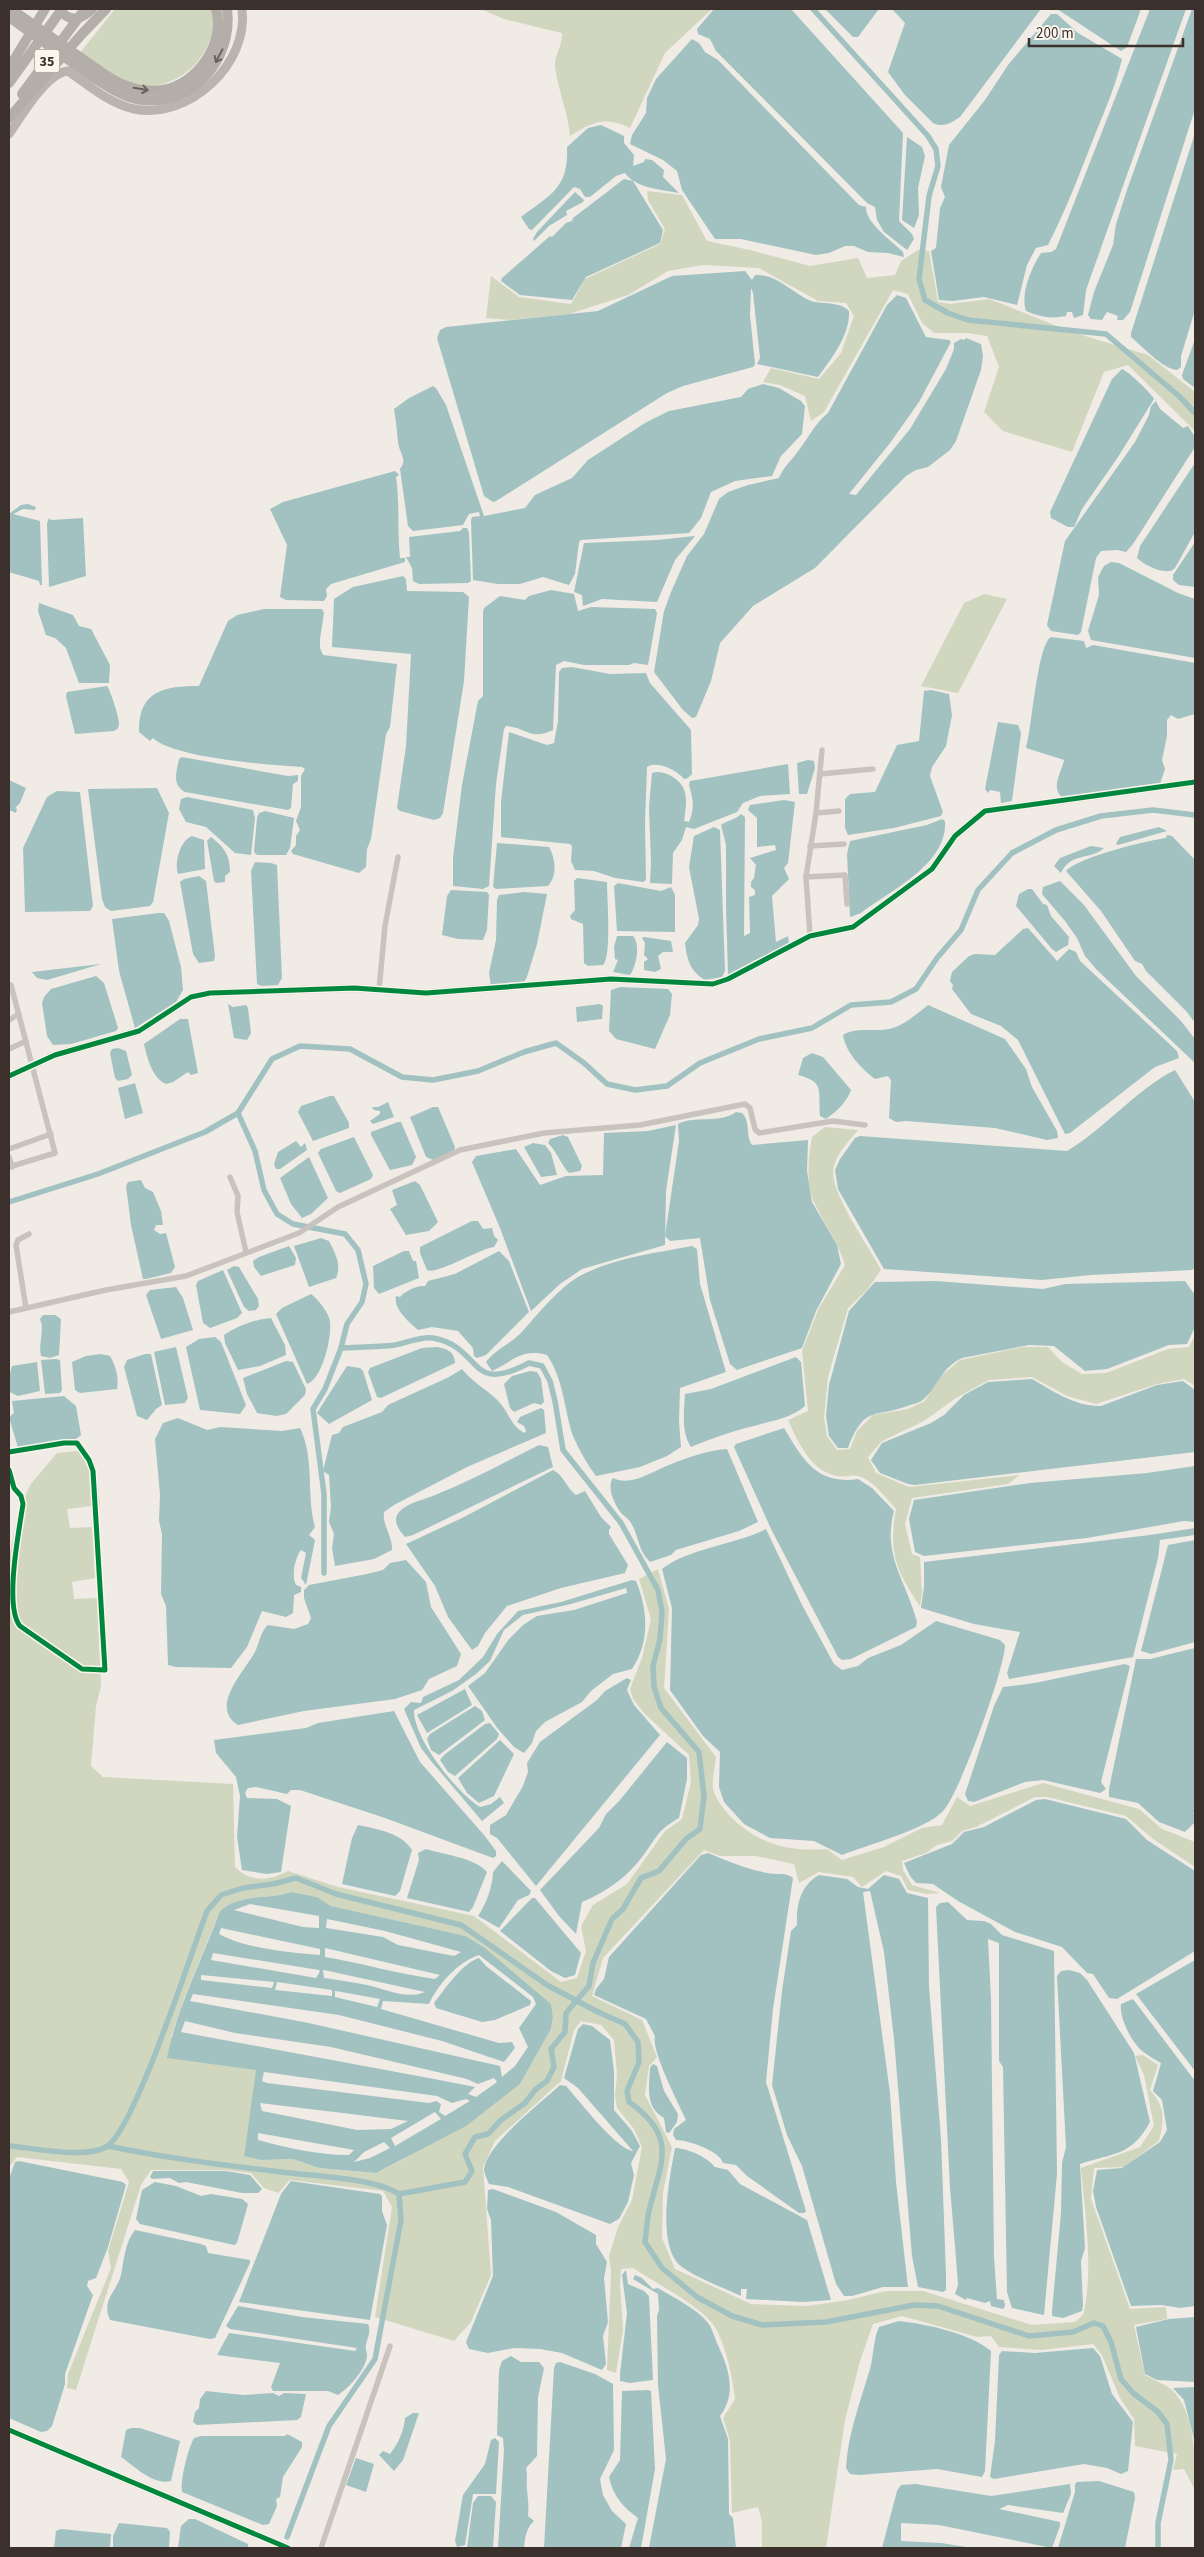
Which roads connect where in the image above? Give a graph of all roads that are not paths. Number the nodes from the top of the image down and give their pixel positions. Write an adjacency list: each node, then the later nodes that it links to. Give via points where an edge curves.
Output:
1 (12, 9): 11 (highway); 13 (highway, bridge)
2 (45, 9): 11 (highway)
3 (61, 9): 5 (highway, bridge, via 68,18 76,19); 14 (highway, 35)
4 (86, 9): 15 (highway, 35)
5 (92, 9)
6 (106, 9): 16 (highway)
7 (216, 9): 13 (highway, one-way to 7, via 142,90 163,90 190,78 207,60 217,40)
8 (227, 9): 13 (highway, one-way to 13, via 229,21 225,46 210,72 190,91 166,99 136,99 112,89)
9 (242, 9): 17 (main road, 35, via 238,43 226,67 210,86 190,99 155,110 135,109 117,104 68,71 59,72)
10 (9, 18): 11 (highway); 13 (highway, bridge)
11 (32, 29): 12 (highway)
12 (9, 68)
13 (94, 72)
14 (9, 83)
15 (9, 113)
16 (9, 118)
17 (9, 134)
18 (822, 750): 20 (street)
19 (873, 769): 20 (street)
20 (820, 774): 23 (street)
21 (1195, 782): 29 (street, via 985,811 955,836 932,869 853,927)
22 (840, 811): 23 (street)
23 (816, 813): 25 (street)
24 (844, 844): 25 (street)
25 (810, 846): 27 (street)
26 (398, 858): 31 (street, via 385,926)
27 (806, 877): 28 (street, via 845,875); 29 (street)
28 (847, 904)
29 (810, 936): 31 (street, via 728,980 713,984 610,979 426,993)
30 (11, 985): 32 (street)
31 (379, 990): 36 (street, via 210,993 190,998 139,1031)
32 (19, 1014): 33 (street); 34 (street)
33 (9, 1020)
34 (26, 1041): 35 (street); 36 (street)
35 (9, 1049)
36 (32, 1064): 37 (street); 39 (street)
37 (9, 1076)
38 (865, 1125): 45 (street, via 833,1121 759,1134 750,1108 745,1104 640,1125 544,1133 469,1148 338,1207 299,1233)
39 (51, 1134): 40 (street); 42 (street, via 53,1155)
40 (9, 1149)
41 (9, 1157): 42 (street)
42 (10, 1167)
43 (230, 1177): 45 (street, via 238,1196 237,1212)
44 (29, 1234): 46 (street, via 18,1240 16,1245)
45 (246, 1252): 46 (street, via 186,1276)
46 (26, 1308): 47 (street)
47 (9, 1312)
48 (9, 1452): 49 (street, via 77,1443 90,1460 105,1670 82,1669 20,1626 15,1619 13,1580 23,1504)
49 (9, 1470)
50 (390, 2346): 53 (street)
51 (9, 2430): 52 (street)
52 (288, 2548)
53 (321, 2548)

